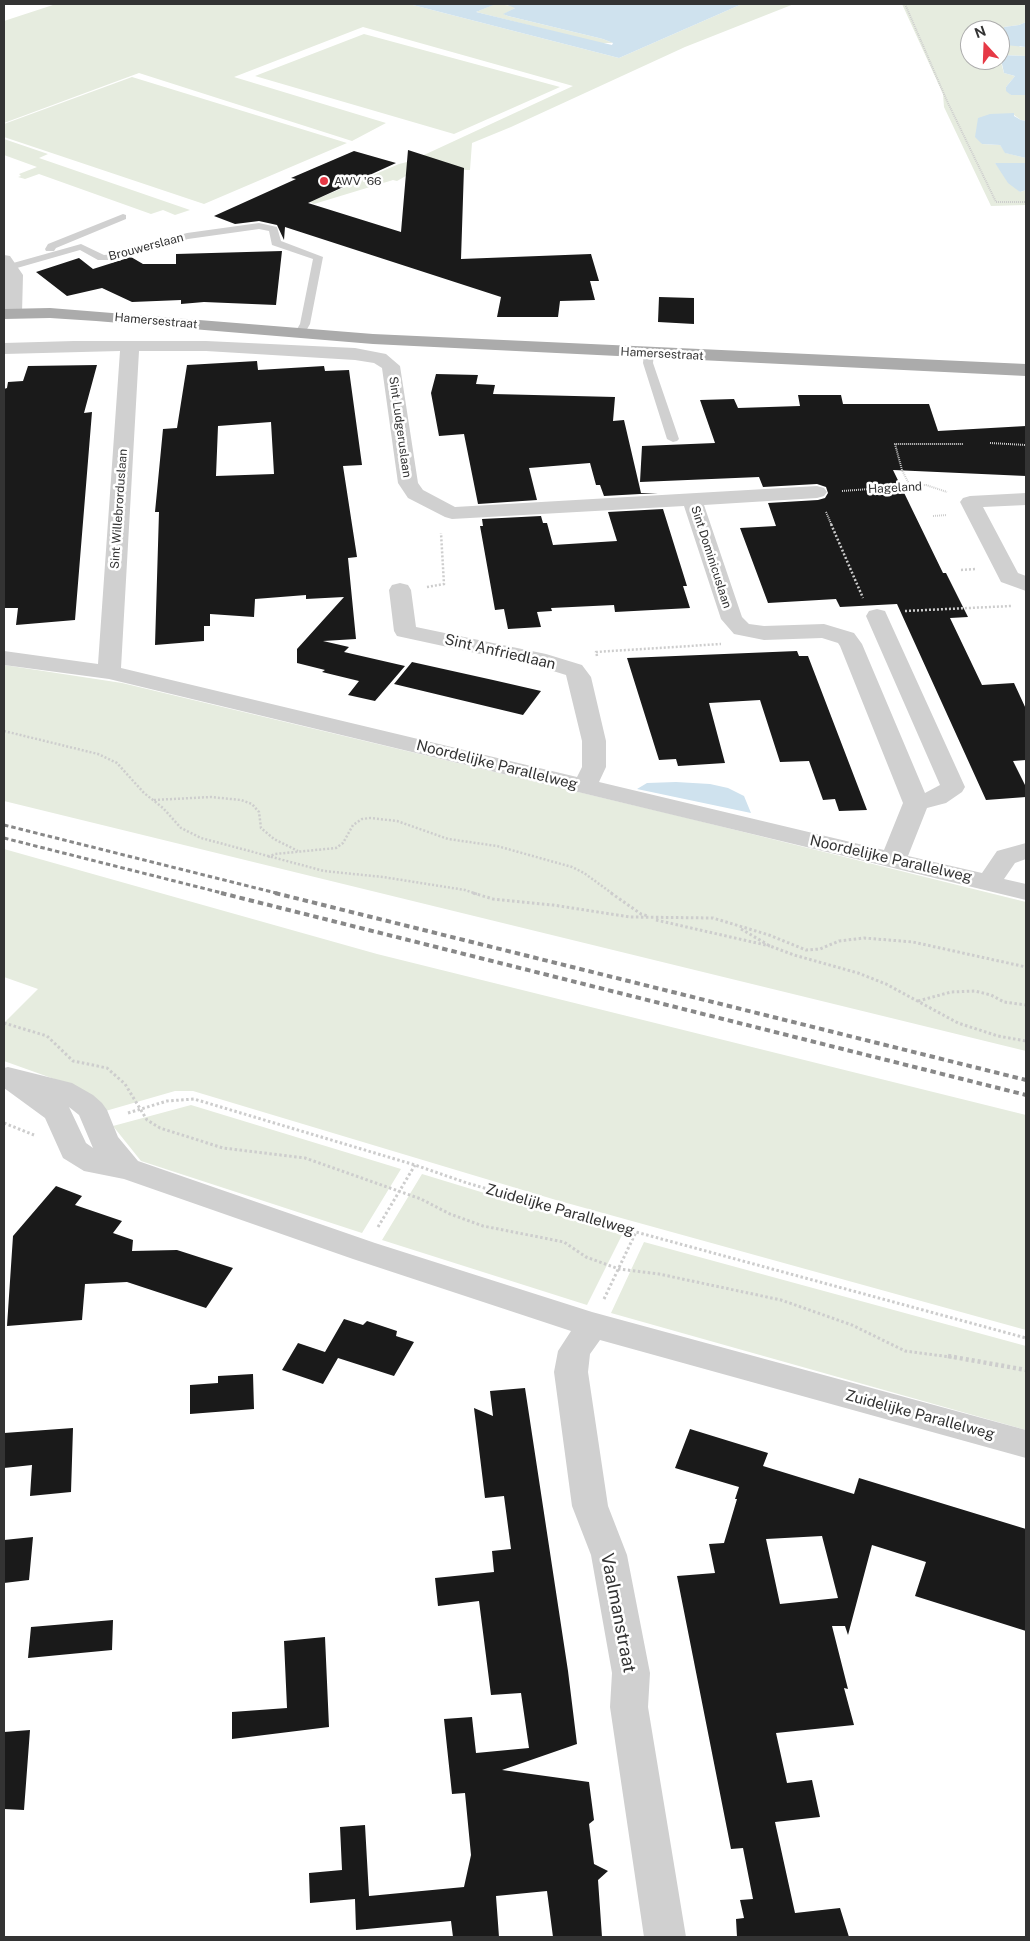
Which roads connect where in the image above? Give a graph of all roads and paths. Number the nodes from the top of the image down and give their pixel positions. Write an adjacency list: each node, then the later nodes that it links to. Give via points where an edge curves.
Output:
1 (905, 4): 2 (path, via 996,202)
2 (1026, 202)
3 (123, 217): 5 (lane, via 52,246 48,252)
4 (226, 230): 5 (lane, Brouwerslaan, via 187,236 113,258 102,258 81,248); 8 (lane, via 259,226 274,229 276,243 318,257 305,324)
5 (50, 256): 6 (lane, Brouwerslaan)
6 (7, 263): 7 (street, Brouwerslaan, via 14,275)
7 (9, 313): 8 (main road, Hamersestraat, via 96,316)
8 (299, 334): 11 (main road, Hamersestraat)
9 (130, 346): 10 (street, Hamersestraat); 22 (street, Sint Ludgeruslaan, via 206,346 379,358 391,366 408,483 415,494); 31 (street, Sint Willebrorduslaan)
10 (4, 349)
11 (649, 353): 12 (main road, Hamersestraat); 13 (lane, via 648,363)
12 (1026, 370)
13 (673, 439)
14 (963, 444): 17 (path, via 895,444)
15 (990, 444): 16 (path)
16 (1026, 445)
17 (910, 486): 18 (path, Hageland); 20 (path, Hageland, via 926,485)
18 (817, 492): 19 (street, Sint Ludgeruslaan); 26 (path, via 870,613)
19 (692, 499): 22 (street, Sint Ludgeruslaan); 27 (street, Sint Dominicuslaan, via 732,619)
20 (970, 502): 21 (street); 23 (street, via 1009,578)
21 (1024, 502)
22 (452, 512): 24 (path, via 441,523 444,584)
23 (1026, 584)
24 (400, 590): 30 (street, Sint Anfriedlaan, via 405,631)
25 (1017, 605): 26 (path)
26 (879, 619): 28 (street); 35 (street, via 953,787 937,798)
27 (742, 629): 28 (street, via 764,633 824,631); 30 (path, via 722,644 596,652 598,659)
28 (840, 637): 35 (street, via 846,638 850,644)
29 (4, 658): 31 (street, Noordelijke Parallelweg)
30 (574, 670): 33 (street, Sint Anfriedlaan, via 579,677 594,741 594,767)
31 (109, 672): 33 (street, Noordelijke Parallelweg)
32 (4, 731): 34 (path, via 98,754 117,763)
33 (584, 786): 39 (street, Noordelijke Parallelweg)
34 (154, 800): 37 (path, via 212,798 252,804 259,812 262,828); 38 (path, via 181,828 201,838)
35 (916, 803): 39 (street)
36 (1026, 851): 40 (street, Noordelijke Parallelweg, via 1006,857)
37 (298, 852): 38 (path); 42 (path, via 336,848 343,843 353,825 362,819 397,821 448,839 497,846 572,867)
38 (267, 857): 42 (path, via 324,870 465,890 493,899)
39 (893, 860): 40 (street, Noordelijke Parallelweg)
40 (988, 883): 41 (street, Noordelijke Parallelweg)
41 (1026, 892)
42 (651, 918): 43 (path, via 713,918); 44 (path)
43 (736, 926): 44 (path); 45 (path, via 806,950 864,938 912,942)
44 (770, 946): 46 (path, via 858,973)
45 (1026, 968)
46 (918, 1001): 47 (path, via 951,992 975,991 1004,1002); 49 (path, via 958,1023)
47 (1026, 1005)
48 (4, 1023): 51 (path, via 47,1036 73,1061 107,1068 124,1084)
49 (1026, 1041)
50 (6, 1076): 52 (street, Zuidelijke Parallelweg, via 62,1090 92,1110); 54 (street, Zuidelijke Parallelweg, via 57,1112)
51 (139, 1110): 52 (path, Zuidelijke Parallelweg); 55 (path, Zuidelijke Parallelweg, via 167,1101 194,1099); 57 (path, via 160,1128 223,1148 305,1158)
52 (97, 1122): 56 (street, Zuidelijke Parallelweg, via 106,1142)
53 (4, 1123): 54 (path, via 33,1135)
54 (66, 1131): 56 (street, Zuidelijke Parallelweg, via 74,1150 85,1158)
55 (415, 1165): 57 (path); 58 (path, Zuidelijke Parallelweg)
56 (127, 1169): 59 (street, Zuidelijke Parallelweg)
57 (398, 1192): 59 (path); 60 (path, via 421,1198 450,1214 483,1226 564,1242 586,1257)
58 (636, 1232): 60 (path); 62 (path, Zuidelijke Parallelweg)
59 (364, 1251): 61 (street, Zuidelijke Parallelweg)
60 (618, 1269): 61 (path); 63 (path, via 659,1274 781,1300 852,1325 905,1350)
61 (592, 1325): 64 (street, Zuidelijke Parallelweg); 65 (street, Vaalmanstraat, via 575,1351 571,1372 590,1506 609,1555 631,1674 629,1707)
62 (1026, 1338)
63 (1026, 1370)
64 (1026, 1444)
65 (664, 1937)

